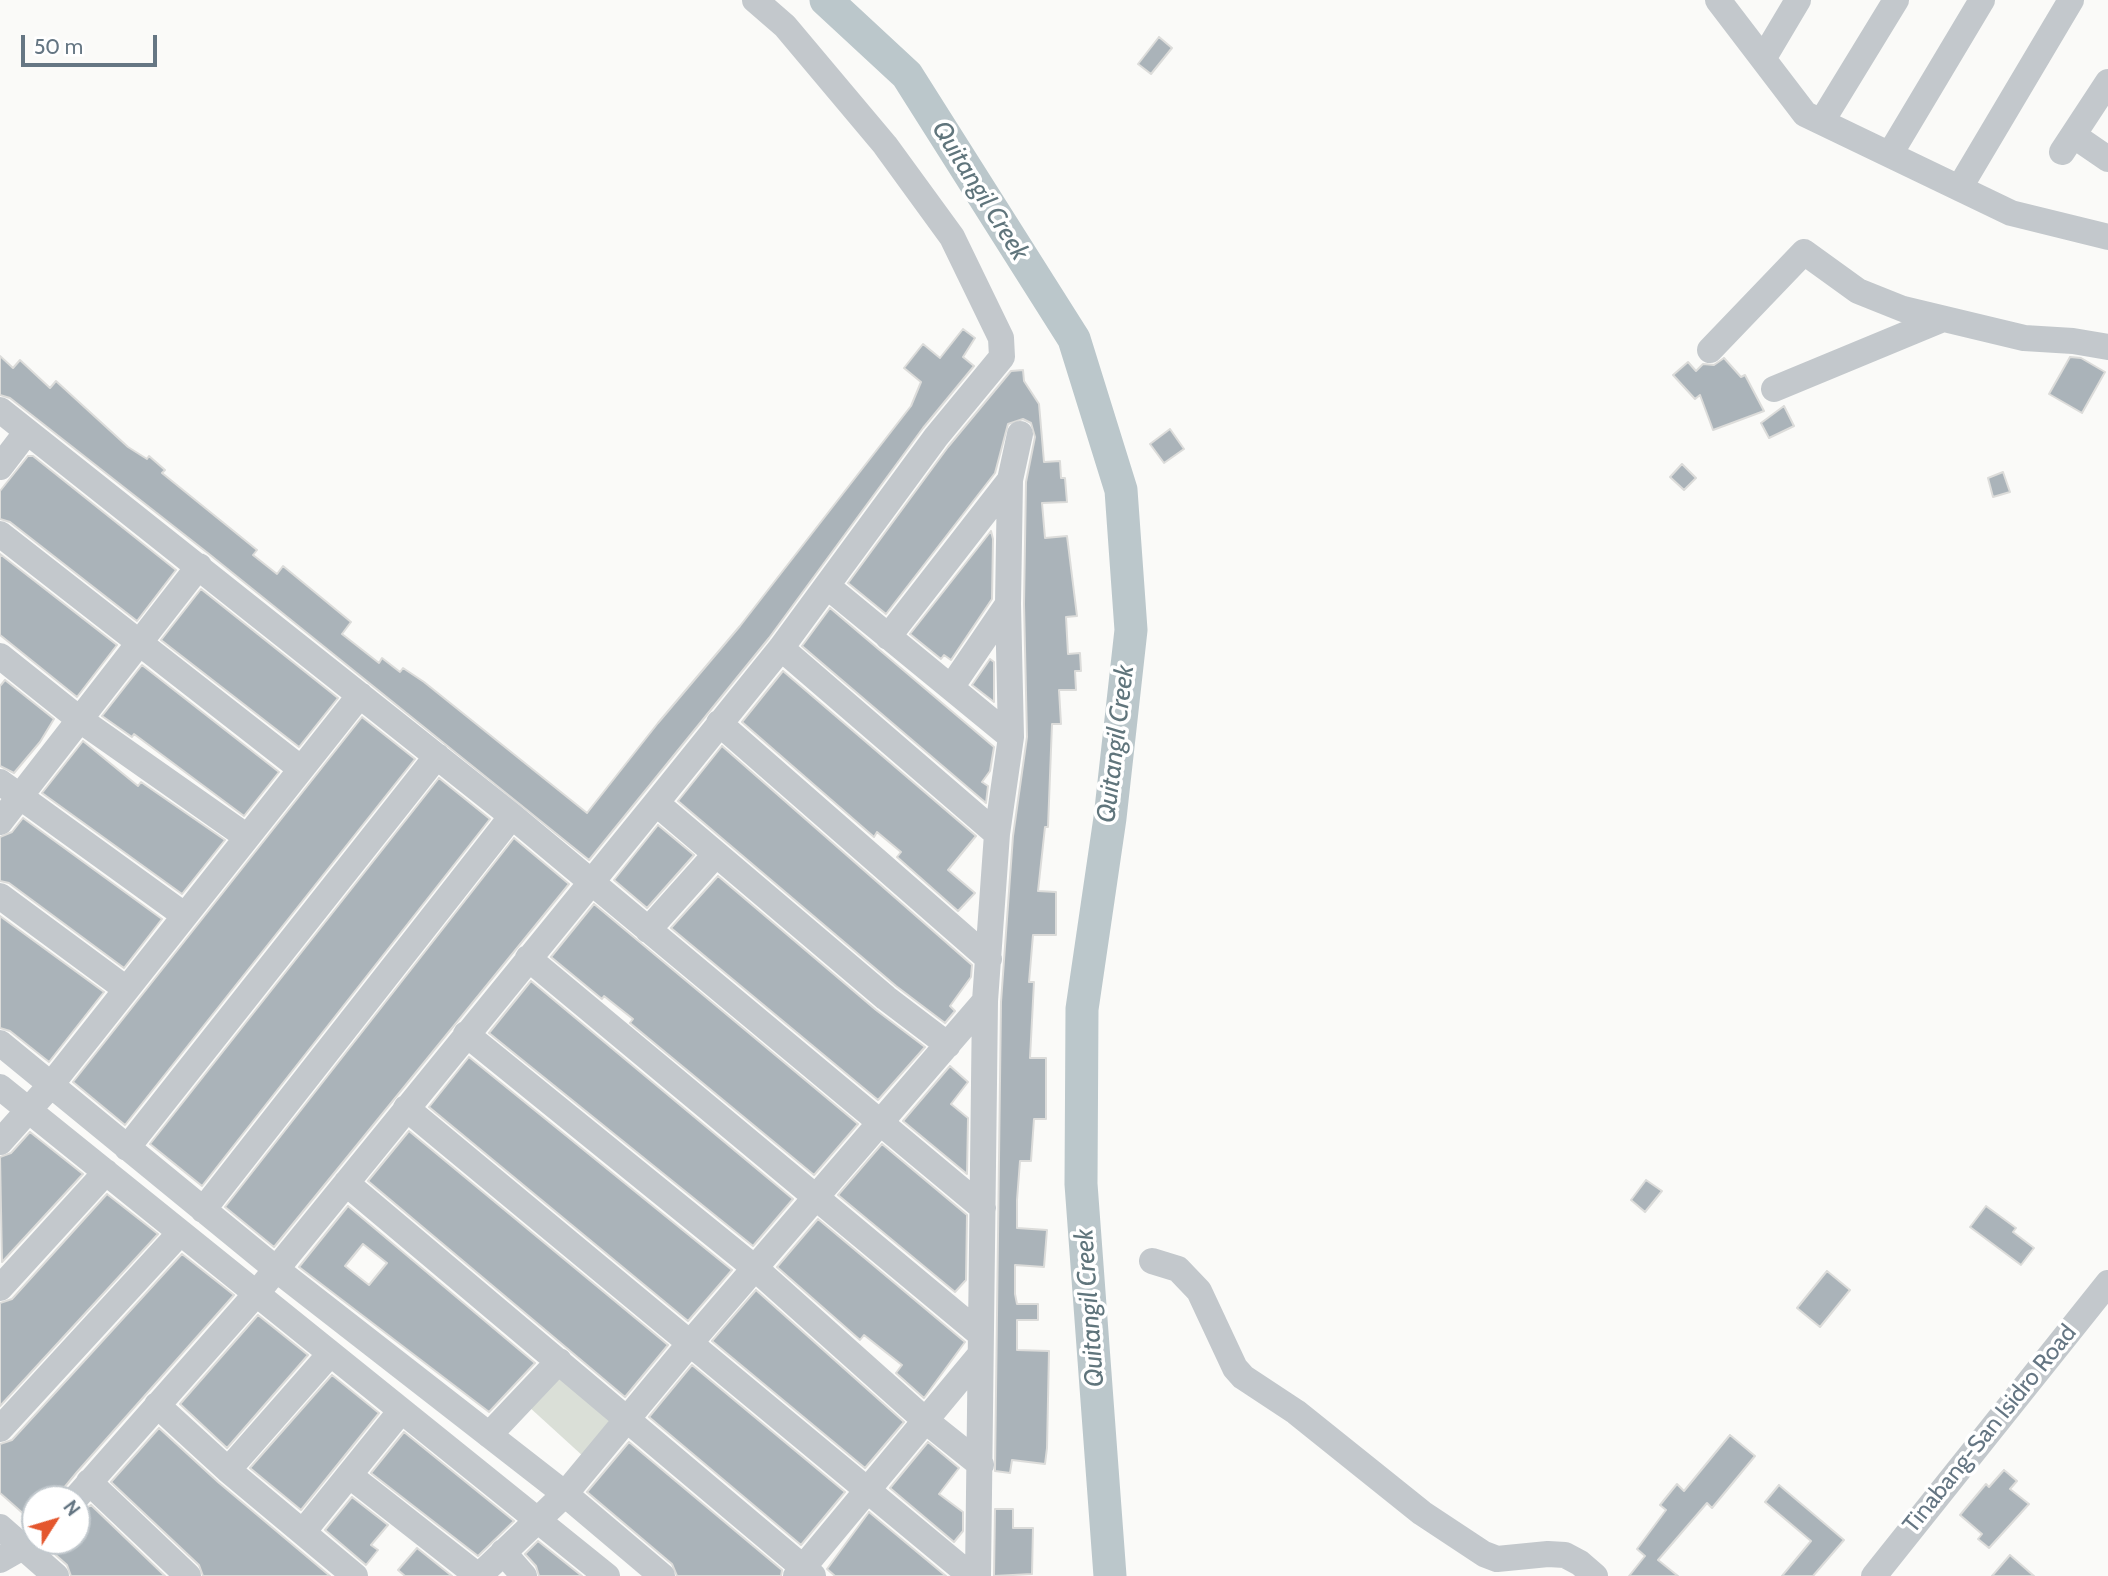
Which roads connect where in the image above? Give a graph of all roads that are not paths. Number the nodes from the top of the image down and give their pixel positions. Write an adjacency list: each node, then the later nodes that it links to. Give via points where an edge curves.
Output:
1 (755, 0): 25 (street, via 785,26 876,135 952,237 1003,348 1002,357 936,437)
2 (1718, 0): 7 (street)
3 (1798, 0): 7 (street)
4 (1896, 0): 9 (street)
5 (1982, 0): 10 (street)
6 (2071, 0): 12 (street)
7 (1763, 59): 9 (street, via 1805,114)
8 (2108, 82): 11 (street, via 2068,143)
9 (1822, 121): 10 (street)
10 (1890, 153): 12 (street)
11 (2108, 159)
12 (1960, 187): 13 (street, via 2011,214)
13 (2108, 237)
14 (1943, 319): 15 (street, via 2024,338); 16 (street, via 1858,291 1804,252); 17 (street)
15 (2108, 347)
16 (1710, 349)
17 (1774, 388)
18 (0, 410): 19 (street)
19 (26, 433): 21 (street); 24 (street)
20 (1020, 434): 22 (street)
21 (0, 467)
22 (1010, 480): 26 (street); 27 (street)
23 (0, 534): 28 (street)
24 (199, 566): 28 (street); 32 (street)
25 (827, 586): 27 (street); 29 (street)
26 (1008, 604): 31 (street); 35 (street)
27 (888, 637): 31 (street)
28 (141, 643): 33 (street); 37 (street)
29 (781, 648): 34 (street); 42 (street)
30 (0, 656): 33 (street)
31 (952, 686): 35 (street)
32 (360, 695): 36 (street); 37 (street)
33 (79, 719): 38 (street); 43 (street)
34 (719, 723): 39 (street); 50 (street)
35 (1011, 737): 42 (street)
36 (437, 756): 40 (street); 62 (street)
37 (300, 768): 43 (street)
38 (10, 789): 41 (street); 47 (street)
39 (656, 803): 44 (street); 45 (street)
40 (512, 816): 45 (street); 67 (street)
41 (0, 822)
42 (997, 834): 50 (street)
43 (247, 837): 47 (street)
44 (716, 854): 48 (street); 55 (street)
45 (590, 881): 48 (street); 49 (street)
46 (0, 896): 51 (street)
47 (184, 915): 51 (street)
48 (648, 930): 60 (street)
49 (528, 958): 53 (street); 65 (street)
50 (989, 959): 52 (street)
51 (126, 989): 56 (street)
52 (985, 1002): 55 (street); 66 (street)
53 (466, 1034): 58 (street); 71 (street)
54 (0, 1043): 56 (street)
55 (948, 1045): 60 (street)
56 (50, 1086): 59 (street); 62 (street)
57 (0, 1087): 59 (street)
58 (406, 1108): 64 (street); 75 (street)
59 (29, 1110): 61 (street); 63 (street)
60 (881, 1124): 65 (street); 66 (street)
61 (0, 1142)
62 (127, 1148): 67 (street)
63 (106, 1172): 68 (street); 73 (street)
64 (346, 1183): 70 (street); 78 (street)
65 (819, 1197): 71 (street); 76 (street)
66 (983, 1208): 76 (street)
67 (203, 1210): 70 (street)
68 (180, 1233): 74 (street); 83 (street)
69 (1152, 1261): 110 (street, via 1178,1269 1199,1291 1243,1377 1296,1412 1422,1513 1497,1559 1565,1555)
70 (276, 1269): 74 (street); 84 (street)
71 (756, 1269): 75 (street); 82 (street)
72 (2108, 1283): 111 (street, Tinabang-San Isidro Road)
73 (0, 1288)
74 (256, 1294): 77 (street); 79 (street)
75 (691, 1342): 81 (street); 89 (street)
76 (979, 1345): 82 (street); 85 (street)
77 (330, 1354): 80 (street); 86 (street)
78 (559, 1361): 81 (street); 84 (street)
79 (157, 1405): 86 (street); 88 (street)
80 (400, 1412): 87 (street); 92 (street)
81 (626, 1419): 90 (street); 100 (street)
82 (926, 1421): 85 (street); 89 (street)
83 (0, 1429)
84 (489, 1435): 90 (street)
85 (981, 1465): 109 (street)
86 (228, 1470): 94 (street)
87 (349, 1475): 94 (street); 104 (street)
88 (87, 1485)
89 (868, 1491): 100 (street); 108 (street)
90 (565, 1494): 92 (street); 107 (street)
91 (91, 1498): 102 (street)
92 (541, 1520): 97 (street); 106 (street)
93 (0, 1527): 95 (street)
94 (303, 1532): 103 (street)
95 (21, 1538)
96 (21, 1548): 99 (street)
97 (503, 1552): 104 (street); 105 (street)
98 (39, 1555): 101 (street)
99 (0, 1560)
100 (804, 1573)
101 (55, 1576)
102 (188, 1576)
103 (355, 1576)
104 (479, 1576)
105 (524, 1576)
106 (607, 1576)
107 (662, 1576)
108 (971, 1576)
109 (978, 1576)
110 (1595, 1576)
111 (1874, 1576)

